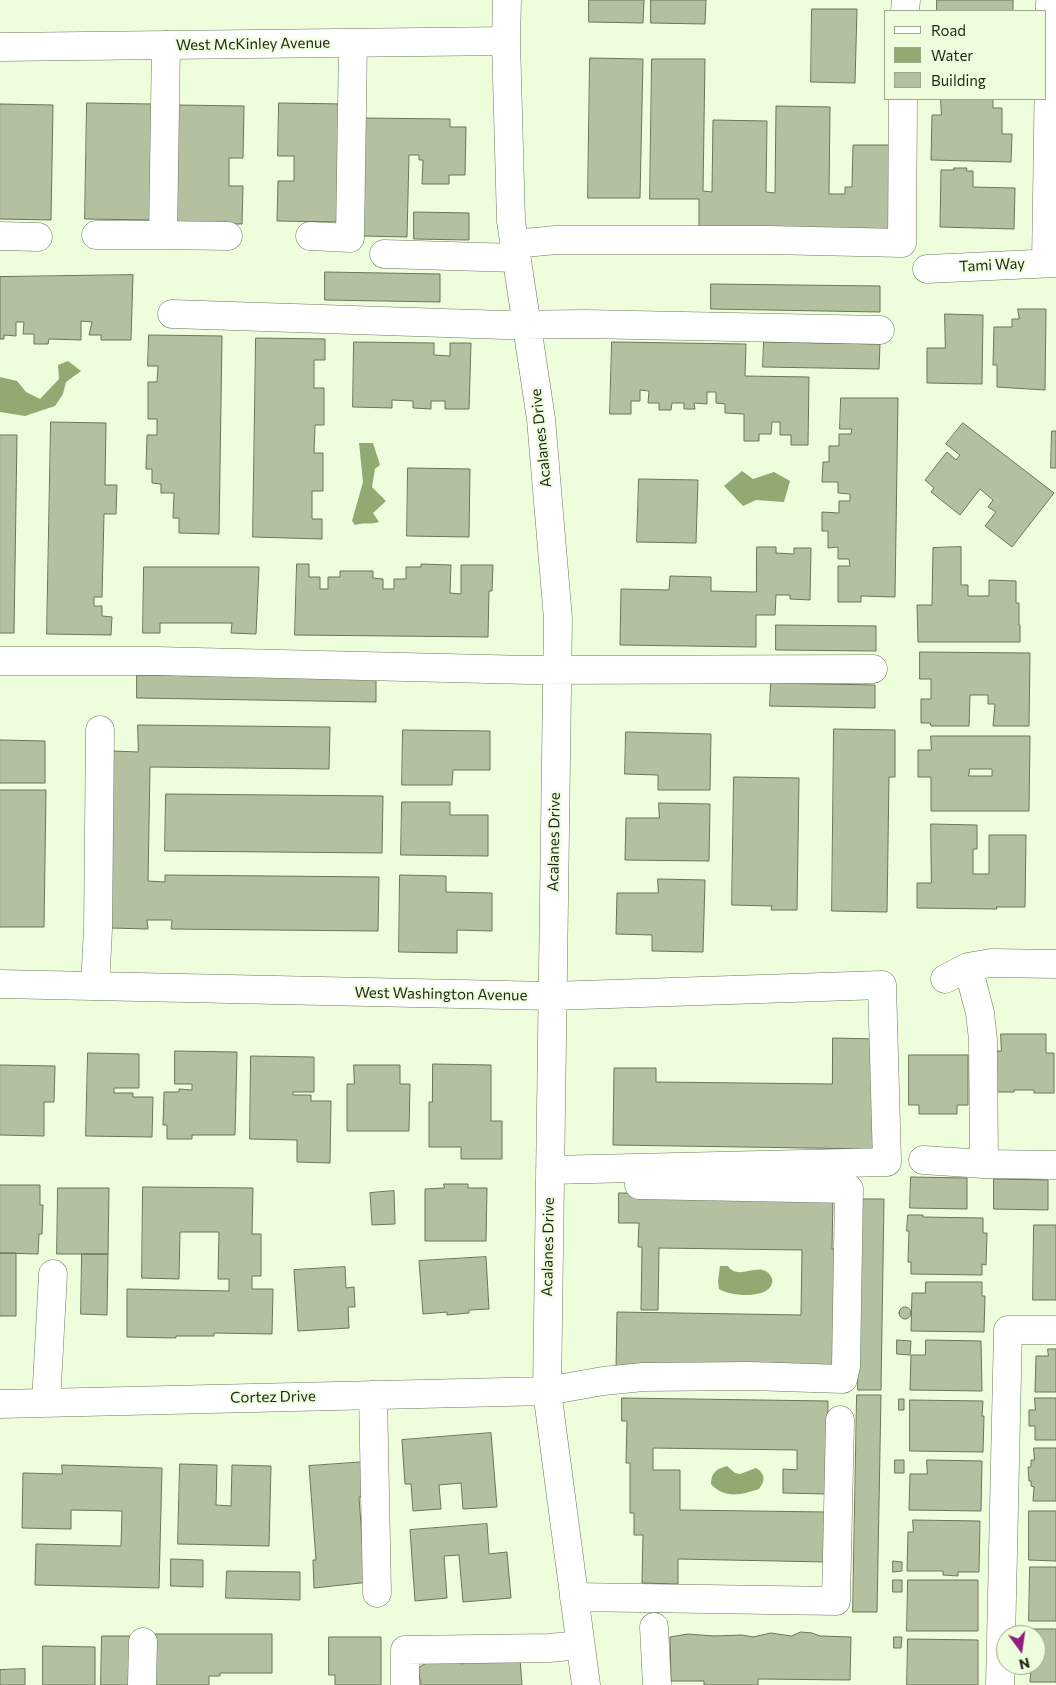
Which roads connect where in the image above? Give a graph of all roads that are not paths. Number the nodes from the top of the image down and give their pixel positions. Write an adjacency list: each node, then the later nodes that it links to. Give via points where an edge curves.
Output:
1 (507, 0): 3 (street, Acalanes Drive)
2 (1051, 0): 16 (street)
3 (506, 41): 4 (street, West McKinley Avenue); 14 (street, Acalanes Drive, via 510,221)
4 (353, 43): 5 (street, West McKinley Avenue); 12 (street, via 350,238)
5 (166, 45): 6 (street, West McKinley Avenue); 9 (street)
6 (0, 47)
7 (903, 100): 14 (street, via 902,243 556,240)
8 (96, 235): 9 (street)
9 (163, 235): 11 (street)
10 (0, 236): 13 (street)
11 (228, 236)
12 (310, 236)
13 (38, 237)
14 (515, 251): 15 (street); 19 (street, Acalanes Drive)
15 (384, 254)
16 (1051, 263): 17 (street, Tami Way)
17 (928, 269)
18 (172, 314): 19 (street)
19 (527, 325): 20 (street); 23 (street, Acalanes Drive, via 541,419 558,619)
20 (880, 330)
21 (0, 661): 23 (street, via 156,661)
22 (874, 669): 23 (street)
23 (557, 670): 28 (street, Acalanes Drive)
24 (100, 730): 27 (street)
25 (1056, 964): 30 (street, via 991,963 957,973 980,1013)
26 (0, 984): 27 (street, West Washington Avenue)
27 (95, 986): 28 (street, West Washington Avenue)
28 (552, 996): 32 (street, Acalanes Drive); 32 (street, West Washington Avenue, via 882,985 887,1162)
29 (923, 1160): 30 (street)
30 (984, 1164): 31 (street)
31 (1056, 1165)
32 (549, 1177): 35 (street, Acalanes Drive); 35 (street, Cortez Drive, via 637,1185 849,1189 846,1366 842,1379 750,1376 637,1378)
33 (53, 1274): 37 (street)
34 (1056, 1330): 49 (street, via 1008,1330)
35 (547, 1391): 36 (street, Cortez Drive); 41 (street, Acalanes Drive)
36 (373, 1395): 37 (street, Cortez Drive); 40 (street)
37 (46, 1403): 38 (street, Cortez Drive)
38 (0, 1404)
39 (840, 1420): 41 (street, via 836,1602)
40 (378, 1593)
41 (574, 1597): 44 (street, Acalanes Drive)
42 (654, 1627): 48 (street)
43 (143, 1642): 45 (street)
44 (580, 1645): 46 (street, via 405,1650); 47 (street, Acalanes Drive)
45 (142, 1685)
46 (405, 1685)
47 (586, 1685)
48 (657, 1685)
49 (1000, 1685)

